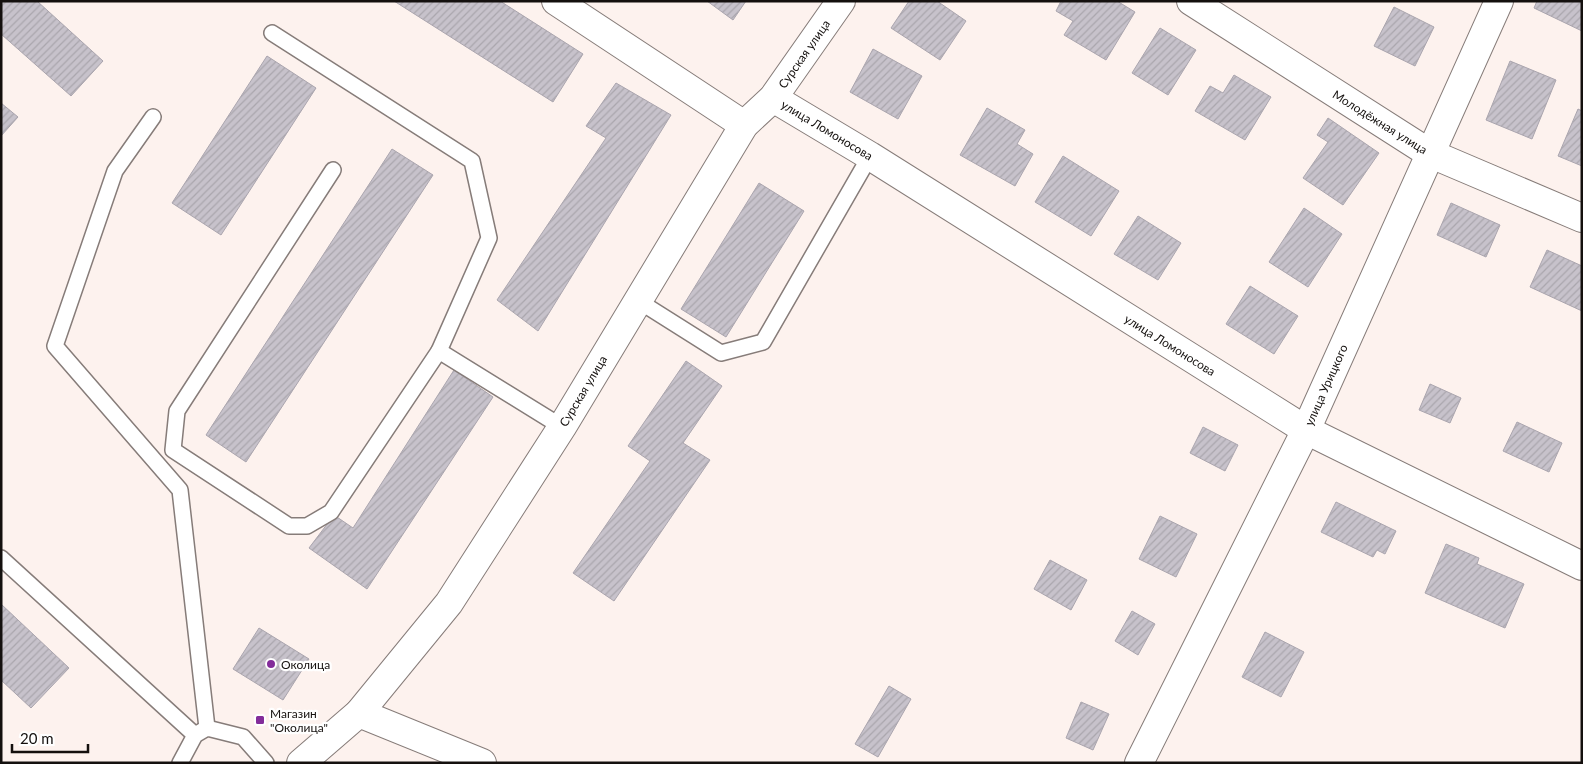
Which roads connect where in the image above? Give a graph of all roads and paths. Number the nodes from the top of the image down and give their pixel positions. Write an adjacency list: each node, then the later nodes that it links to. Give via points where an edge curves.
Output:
1 (556, 1): 8 (street)
2 (841, 1): 6 (street, Сурская улица)
3 (1192, 1): 9 (street, Молодёжная улица)
4 (1499, 1): 9 (street, улица Урицкого)
5 (272, 34): 14 (lane, via 472,160 489,238)
6 (773, 98): 8 (street, Сурская улица); 10 (street, улица Ломоносова)
7 (153, 117): 20 (lane, via 115,171 55,346 180,490)
8 (744, 125): 13 (street, Сурская улица)
9 (1429, 153): 12 (street, Молодёжная улица); 16 (street, улица Урицкого)
10 (870, 156): 13 (lane, via 763,342 722,353); 16 (street, улица Ломоносова)
11 (333, 170): 14 (lane, via 177,411 173,450 289,526 307,526 331,512)
12 (1582, 218)
13 (637, 300): 15 (street, Сурская улица)
14 (439, 351): 15 (lane)
15 (562, 426): 19 (street, Сурская улица, via 449,603)
16 (1306, 430): 18 (street, улица Ломоносова); 25 (street, улица Урицкого)
17 (1, 558): 20 (lane)
18 (1582, 566)
19 (359, 713): 23 (street, Сурская улица); 24 (street)
20 (201, 732): 21 (lane); 22 (lane, via 243,736)
21 (180, 763)
22 (266, 763)
23 (301, 763)
24 (482, 763)
25 (1139, 763)

